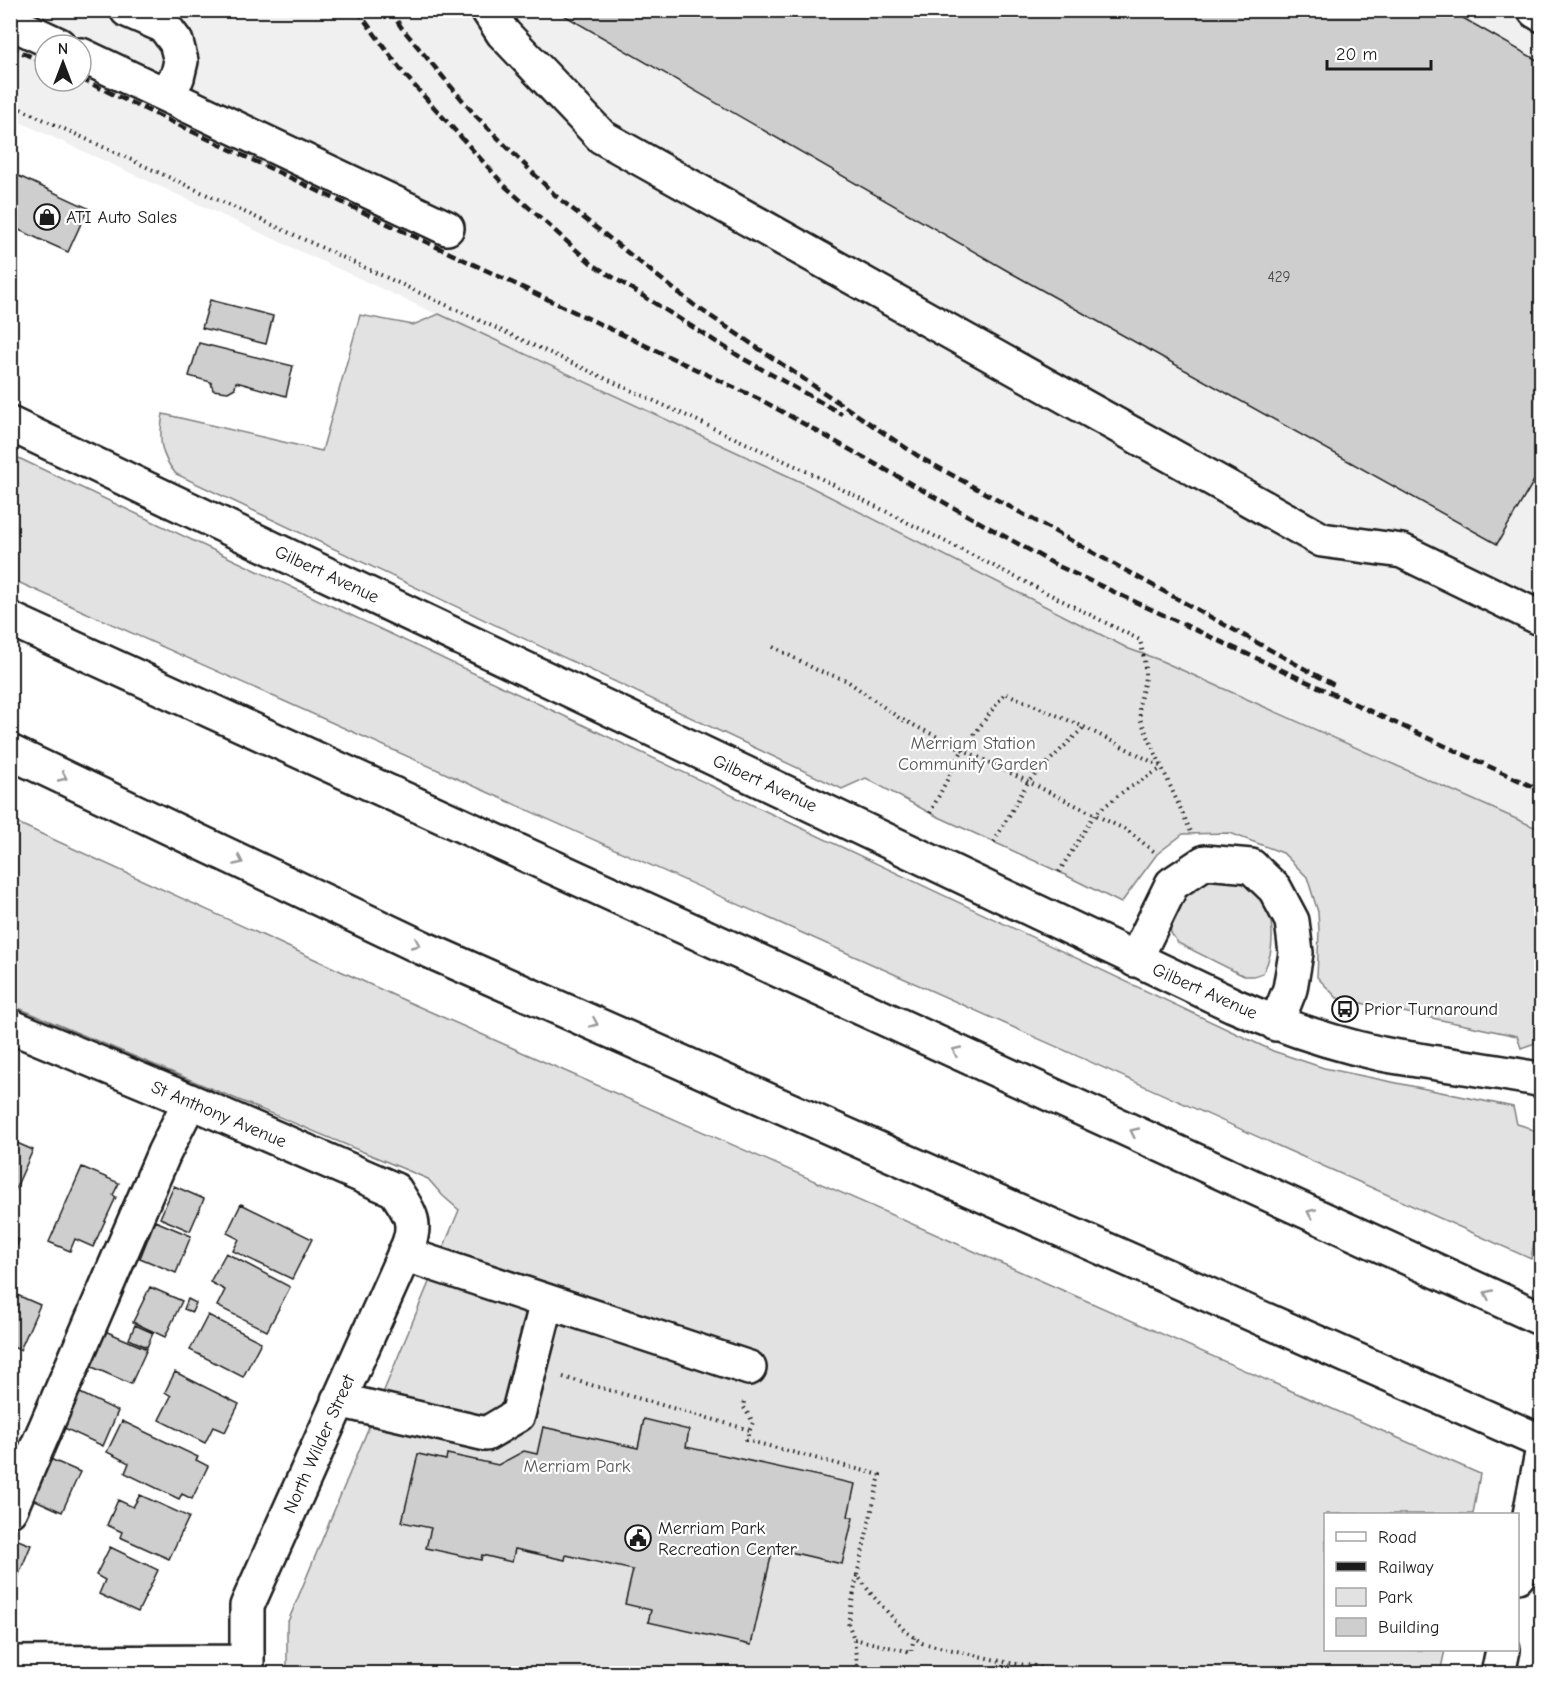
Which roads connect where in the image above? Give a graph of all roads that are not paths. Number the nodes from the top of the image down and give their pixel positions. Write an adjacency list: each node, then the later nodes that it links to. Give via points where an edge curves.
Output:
1 (127, 10): 6 (main road, via 164,26 176,42 181,61 177,78)
2 (488, 10): 10 (main road, via 503,33 602,137 1322,540 1402,551)
3 (10, 22): 4 (main road)
4 (33, 33)
5 (93, 62): 6 (main road)
6 (161, 93): 7 (main road)
7 (447, 228)
8 (10, 424): 12 (main road, Gilbert Avenue)
9 (10, 619): 20 (main road, one-way to 9)
10 (1542, 619)
11 (10, 752): 23 (main road, one-way to 23, via 423,948)
12 (1135, 960): 13 (main road, Gilbert Avenue); 13 (main road, via 1172,884 1205,862 1251,866 1275,889 1292,921 1296,953 1290,989)
13 (1276, 1023): 15 (main road, Gilbert Avenue, via 1382,1054)
14 (10, 1026): 16 (main road, St Anthony Avenue)
15 (1542, 1080)
16 (190, 1101): 17 (main road, St Anthony Avenue, via 395,1190); 25 (main road)
17 (412, 1219): 18 (main road, North Wilder Street, via 411,1238)
18 (404, 1254): 19 (main road); 22 (main road, North Wilder Street)
19 (548, 1302): 21 (main road); 22 (main road, via 518,1415 486,1434)
20 (1542, 1318)
21 (749, 1368)
22 (338, 1401): 29 (main road, North Wilder Street, via 247,1605)
23 (1542, 1442)
24 (1542, 1453): 26 (main road)
25 (10, 1510)
26 (1519, 1571)
27 (1503, 1651): 30 (main road)
28 (10, 1663): 29 (main road)
29 (247, 1668)
30 (1498, 1674)

